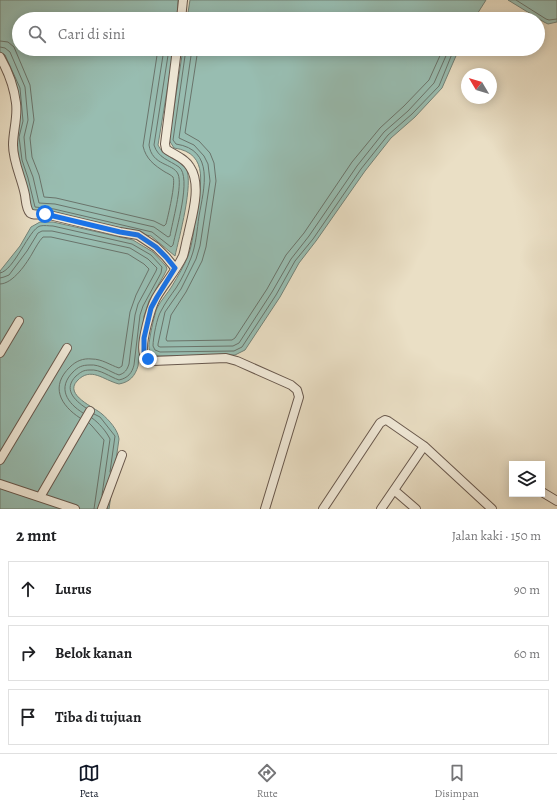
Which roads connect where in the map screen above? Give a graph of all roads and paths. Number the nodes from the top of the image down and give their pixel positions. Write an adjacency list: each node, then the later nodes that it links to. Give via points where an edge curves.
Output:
1 (183, 0): 2 (street)
2 (182, 12)
3 (176, 56): 5 (street, via 165,144 166,149 190,165 196,192 183,256)
4 (0, 57): 5 (street, via 17,104 13,153 27,209 35,214 138,235 156,247)
5 (175, 268): 20 (street, via 151,308 144,338 144,352 148,359 154,361 226,358 247,365 297,390 299,397)
6 (19, 321): 8 (street)
7 (67, 348): 12 (street)
8 (0, 352)
9 (90, 411): 16 (street)
10 (424, 446): 14 (street); 21 (street, via 388,421 380,423); 24 (street)
11 (122, 455): 19 (street)
12 (0, 460)
13 (0, 484): 16 (street)
14 (394, 490): 22 (street); 23 (street)
15 (545, 494): 17 (street)
16 (40, 497): 18 (street)
17 (557, 501)
18 (75, 509)
19 (102, 509)
20 (265, 509)
21 (323, 509)
22 (381, 509)
23 (416, 509)
24 (492, 509)

